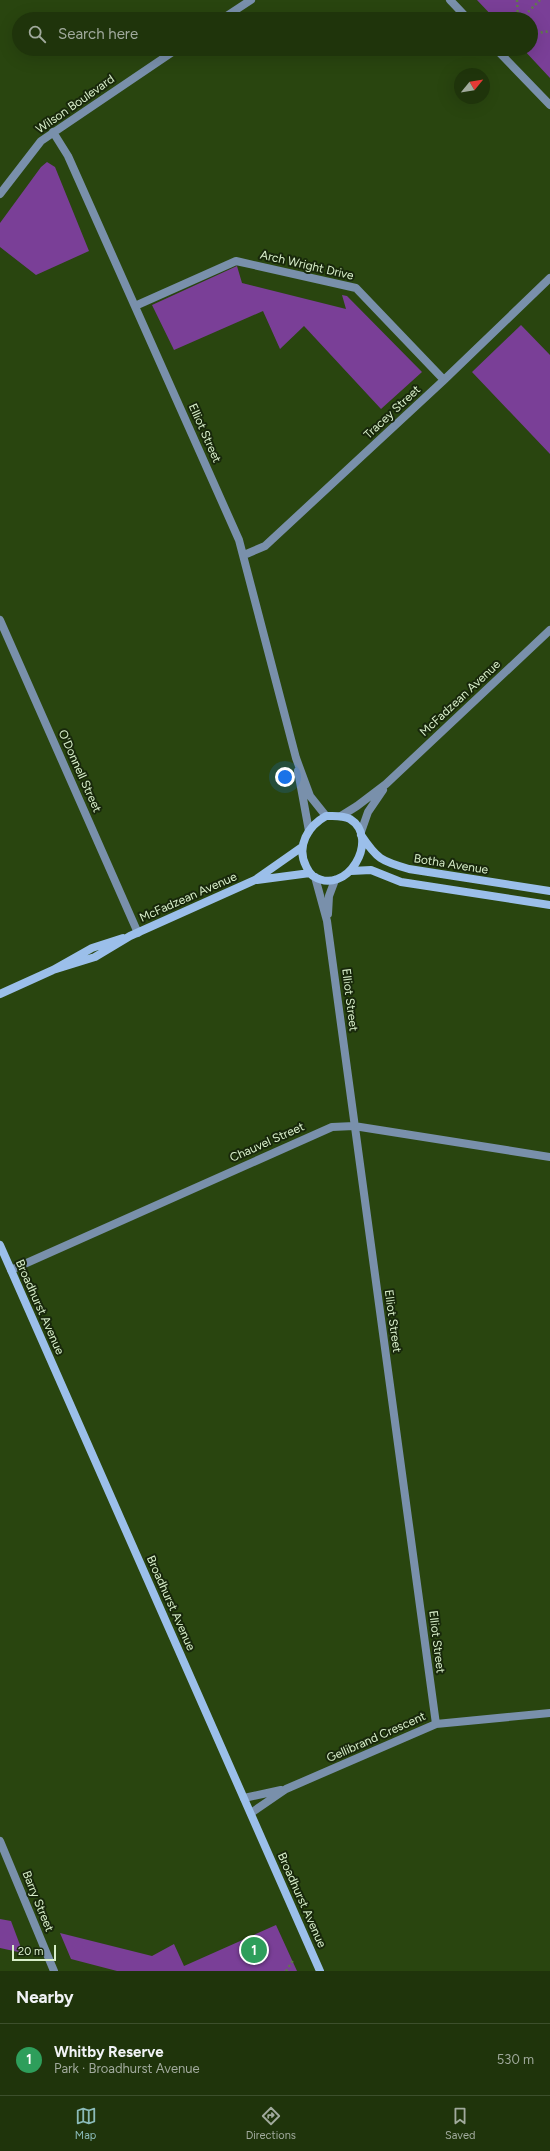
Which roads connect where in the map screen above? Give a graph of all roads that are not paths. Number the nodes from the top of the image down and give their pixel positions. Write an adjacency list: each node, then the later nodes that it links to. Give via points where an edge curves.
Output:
1 (250, 0): 3 (street)
2 (450, 0): 4 (street)
3 (232, 12)
4 (461, 12)
5 (167, 56): 8 (street, Wilson Boulevard)
6 (503, 56): 7 (street)
7 (550, 105)
8 (53, 132): 9 (street, Wilson Boulevard, via 32,151); 11 (street, Elliot Street, via 68,156)
9 (0, 194)
10 (550, 278): 12 (street, Tracey Street)
11 (135, 306): 12 (street, Arch Wright Drive, via 236,261 349,286 356,288); 13 (street, Elliot Street)
12 (444, 380): 13 (street, Tracey Street, via 265,546)
13 (244, 556): 16 (street, Elliot Street)
14 (0, 620): 32 (street, O'Donnell Street)
15 (550, 630): 17 (street, McFadzean Avenue)
16 (296, 758): 18 (street, Elliot Street, via 310,796); 20 (street, Elliot Street)
17 (386, 784): 19 (street, McFadzean Avenue); 21 (street, McFadzean Avenue, via 368,812)
18 (326, 816): 19 (street); 20 (street, via 316,821)
19 (341, 816): 21 (street, via 356,824)
20 (309, 831): 22 (street)
21 (361, 834): 23 (street, via 358,858); 27 (street, Botha Avenue, via 375,855 391,864)
22 (302, 847): 24 (street, via 303,860); 25 (street, McFadzean Avenue)
23 (351, 871): 26 (street, via 343,878); 29 (street, Botha Avenue, via 372,870 401,882)
24 (312, 875): 25 (street, McFadzean Avenue); 26 (street, via 322,880); 31 (street, Elliot Street)
25 (255, 880): 32 (street, McFadzean Avenue)
26 (335, 880): 31 (street, Elliot Street, via 329,896)
27 (506, 885): 28 (street, Botha Avenue); 29 (street)
28 (550, 891)
29 (504, 898): 30 (street, Botha Avenue)
30 (550, 905)
31 (327, 921): 34 (street, Elliot Street)
32 (134, 934): 33 (street, McFadzean Avenue, via 95,957 53,970)
33 (0, 994)
34 (354, 1126): 35 (street, Chauvel Street); 37 (street, Chauvel Street, via 332,1127); 39 (street, Elliot Street)
35 (550, 1157)
36 (0, 1245): 37 (street, Broadhurst Avenue)
37 (11, 1270): 41 (street, Broadhurst Avenue)
38 (550, 1713): 39 (street, Gellibrand Crescent)
39 (436, 1724): 40 (street, Gellibrand Crescent)
40 (286, 1789): 41 (street, Gellibrand Crescent); 42 (street, Gellibrand Crescent)
41 (244, 1798): 42 (street, Broadhurst Avenue)
42 (251, 1813): 45 (street, Broadhurst Avenue)
43 (0, 1841): 44 (street, Barry Street)
44 (54, 1971)
45 (320, 1971)

